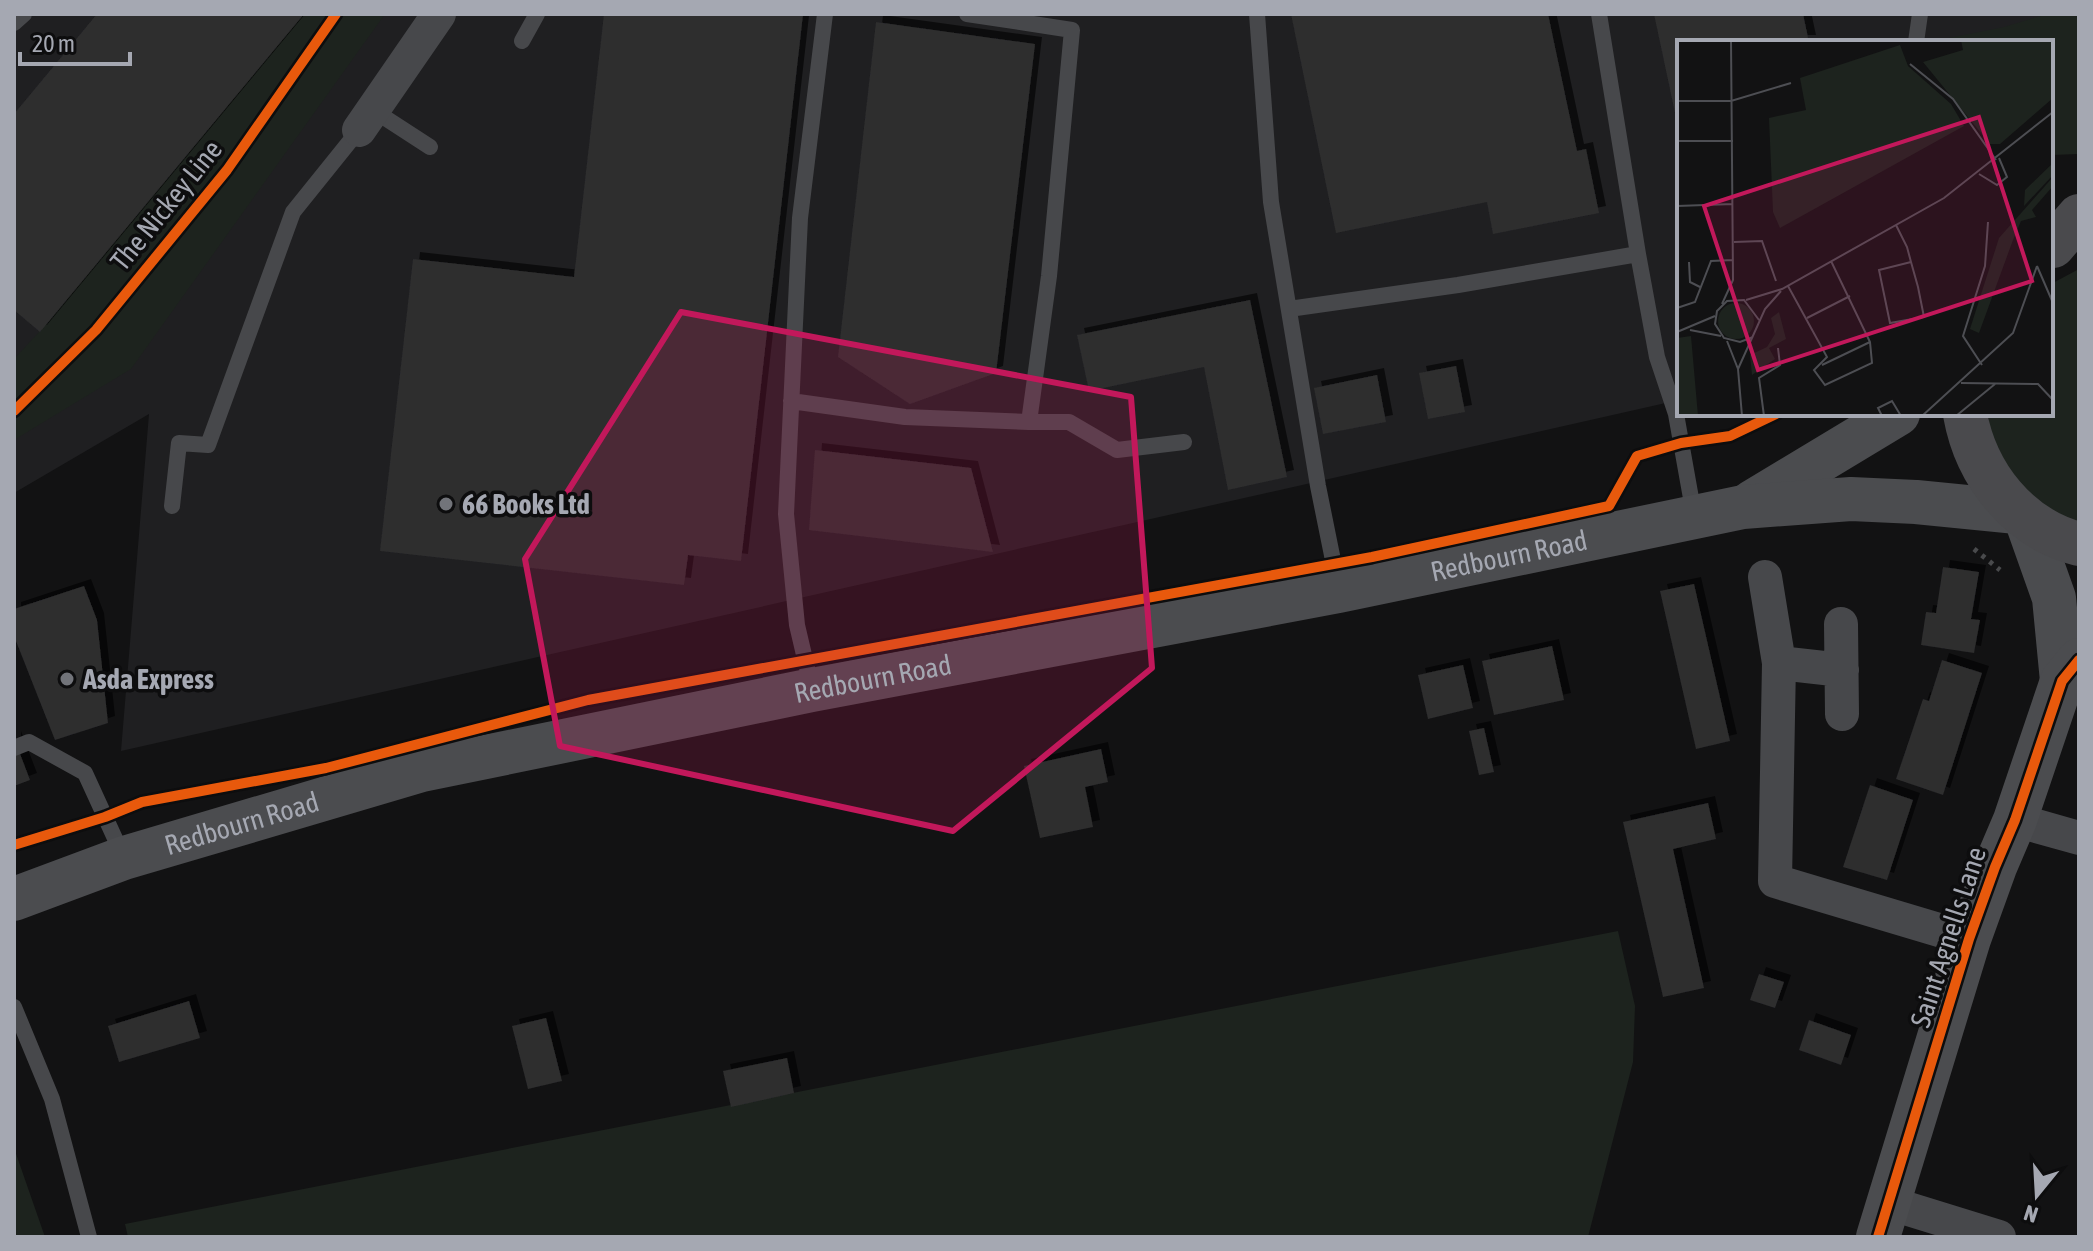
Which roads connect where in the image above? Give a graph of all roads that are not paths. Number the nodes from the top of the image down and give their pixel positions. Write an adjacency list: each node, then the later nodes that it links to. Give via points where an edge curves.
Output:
1 (24, 14): 9 (lane)
2 (439, 14): 12 (street)
3 (537, 14): 11 (lane)
4 (825, 14): 16 (lane, via 800,218)
5 (967, 14): 19 (lane, via 1072,30)
6 (1257, 14): 15 (lane, via 1271,202)
7 (1599, 14): 14 (lane)
8 (1920, 14): 10 (lane)
9 (14, 23)
10 (1916, 40)
11 (522, 41)
12 (366, 120): 13 (lane); 21 (lane, via 293,212 208,445 179,443)
13 (430, 147)
14 (1638, 254): 15 (lane); 24 (lane)
15 (1289, 309): 27 (lane)
16 (791, 401): 19 (lane, via 905,417); 32 (lane, via 786,514 797,625)
17 (1895, 416): 22 (main road, Redbourn Road)
18 (1966, 416): 23 (main road, via 1975,452 1992,484)
19 (1029, 422): 20 (lane, via 1069,422 1117,450)
20 (1184, 442)
21 (172, 506)
22 (1743, 507): 23 (main road, Redbourn Road, via 1851,499); 24 (main road, Redbourn Road)
23 (2021, 515): 25 (main road); 31 (main road, Saint Agnells Lane, via 2054,598)
24 (1695, 517): 27 (main road, Redbourn Road)
25 (2079, 544)
26 (1765, 577): 29 (street)
27 (1339, 591): 32 (main road, Redbourn Road)
28 (1841, 624): 30 (street)
29 (1779, 663): 30 (street); 39 (street, via 1775,881)
30 (1842, 670): 33 (street)
31 (2070, 670): 35 (main road, Saint Agnells Lane)
32 (812, 690): 37 (main road, Redbourn Road, via 422,770)
33 (1842, 714)
34 (14, 748): 37 (lane, via 29,742 85,773)
35 (2015, 820): 36 (street); 39 (main road, Saint Agnells Lane)
36 (2079, 838)
37 (124, 858): 38 (main road, Redbourn Road)
38 (14, 899)
39 (1969, 939): 41 (main road, Saint Agnells Lane)
40 (14, 1007): 42 (lane, via 52,1099)
41 (1883, 1220): 43 (street)
42 (89, 1237)
43 (1999, 1237)

